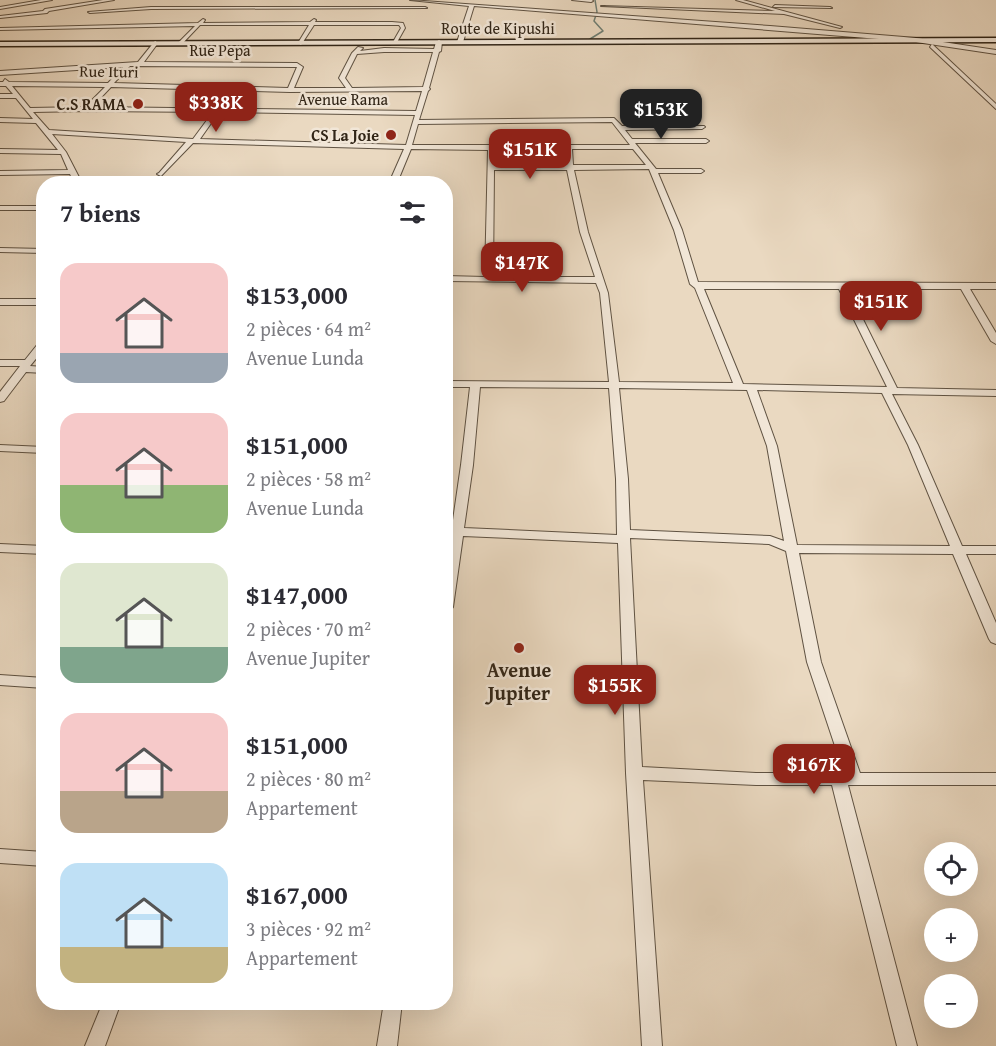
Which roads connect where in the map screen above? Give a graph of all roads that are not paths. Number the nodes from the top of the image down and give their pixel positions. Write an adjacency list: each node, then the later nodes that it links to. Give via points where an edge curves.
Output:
1 (50, 0): 15 (street)
2 (110, 0): 21 (street); 26 (street)
3 (194, 0): 16 (street)
4 (323, 0): 18 (street)
5 (412, 0): 14 (street)
6 (520, 0): 19 (street)
7 (574, 0): 11 (street)
8 (737, 0): 13 (street)
9 (824, 0): 20 (street)
10 (217, 1): 17 (street)
11 (591, 1)
12 (603, 3): 23 (street); 24 (street)
13 (755, 5): 20 (street); 23 (street)
14 (471, 6): 18 (street); 19 (street); 38 (street)
15 (0, 8)
16 (187, 8): 17 (street); 21 (street)
17 (211, 8): 18 (street); 28 (street)
18 (321, 8): 29 (street)
19 (516, 8): 24 (street)
20 (830, 8): 25 (street)
21 (123, 9): 22 (street)
22 (90, 12)
23 (782, 13): 30 (street)
24 (606, 14): 32 (street)
25 (836, 15)
26 (0, 17)
27 (841, 22): 30 (street)
28 (200, 24): 29 (street); 31 (street, via 66,24); 40 (street)
29 (312, 25): 36 (street, via 396,23 403,27); 41 (street)
30 (846, 28): 32 (street)
31 (0, 29)
32 (876, 36): 33 (street)
33 (912, 40): 34 (main road, Route de Kipushi); 38 (main road, Route de Kipushi); 43 (street); 46 (street)
34 (996, 40)
35 (364, 42): 36 (main road, Route de Kipushi); 41 (main road, Route de Kipushi); 45 (street)
36 (396, 42): 37 (main road, Route de Kipushi)
37 (439, 42): 38 (main road, Route de Kipushi); 44 (street)
38 (460, 42)
39 (155, 43): 40 (main road, Route de Kipushi); 42 (main road, Route de Kipushi); 48 (street)
40 (181, 43): 41 (main road, Route de Kipushi)
41 (302, 43)
42 (0, 44)
43 (932, 46): 46 (street); 57 (street)
44 (438, 51): 45 (street); 53 (street)
45 (355, 53): 52 (street, via 342,78)
46 (996, 54)
47 (129, 64): 48 (street); 49 (street); 51 (street)
48 (140, 64): 54 (street, Rue Pepa, via 298,66)
49 (0, 74): 50 (street)
50 (4, 84): 51 (street, Rue Ituri); 56 (street)
51 (109, 85): 54 (street, Rue Ituri); 58 (street)
52 (350, 89): 53 (street, Rue Ituri); 54 (street, Rue Ituri)
53 (426, 89): 61 (street)
54 (290, 90)
55 (0, 96): 56 (street)
56 (16, 96): 59 (street)
57 (996, 107)
58 (87, 109): 59 (street, Avenue Rama); 60 (street, Avenue Rama)
59 (29, 110): 63 (street)
60 (217, 111): 61 (street, Avenue Rama); 68 (street)
61 (418, 113): 64 (street)
62 (0, 120): 63 (street)
63 (38, 121): 67 (street)
64 (416, 122): 66 (street, via 614,120); 71 (street)
65 (702, 127): 66 (street)
66 (620, 128): 70 (street)
67 (47, 132): 68 (street); 75 (street)
68 (193, 141): 71 (street); 82 (street)
69 (706, 141): 70 (street)
70 (633, 144): 72 (street); 78 (street)
71 (408, 147): 73 (street); 84 (street)
72 (569, 147): 73 (street); 76 (street)
73 (490, 149): 77 (street)
74 (0, 151): 75 (street)
75 (63, 152): 80 (street)
76 (570, 167): 77 (street); 78 (street); 91 (street)
77 (490, 168): 90 (street)
78 (653, 169): 79 (street); 92 (street, via 678,230 694,284)
79 (700, 171)
80 (73, 172): 81 (street); 83 (street)
81 (0, 173)
82 (161, 174)
83 (75, 176)
84 (396, 176)
85 (0, 208): 86 (street)
86 (36, 208)
87 (0, 250): 88 (street)
88 (36, 251)
89 (453, 279): 90 (street)
90 (489, 280): 91 (street)
91 (598, 280): 105 (street, via 609,326)
92 (699, 286): 93 (street); 106 (street)
93 (842, 286): 94 (street); 107 (street)
94 (964, 286): 95 (street); 98 (street)
95 (996, 286)
96 (0, 302): 97 (street)
97 (36, 302)
98 (996, 341)
99 (36, 353): 101 (street)
100 (0, 363): 101 (street)
101 (26, 366): 102 (street); 109 (street)
102 (36, 368)
103 (453, 384): 104 (street)
104 (475, 384): 105 (street); 112 (street, via 467,465)
105 (614, 384): 106 (street); 114 (street)
106 (745, 387): 107 (street); 116 (street, via 772,446)
107 (890, 391): 108 (street); 117 (street)
108 (996, 393)
109 (0, 399)
110 (0, 448): 111 (street)
111 (36, 450)
112 (453, 523)
113 (453, 531): 114 (street)
114 (623, 537): 116 (street, via 770,540); 123 (street)
115 (0, 548): 118 (street)
116 (791, 548): 117 (street); 124 (street, via 814,662)
117 (958, 549): 119 (street); 120 (street)
118 (36, 550)
119 (996, 550)
120 (996, 639)
121 (0, 680): 122 (street)
122 (36, 682)
123 (634, 773): 124 (street, via 756,779); 132 (street)
124 (846, 778): 125 (street); 133 (street)
125 (996, 779)
126 (0, 856): 127 (street)
127 (36, 859)
128 (109, 1010): 130 (street)
129 (392, 1010): 131 (street)
130 (95, 1046)
131 (387, 1046)
132 (652, 1046)
133 (907, 1046)

